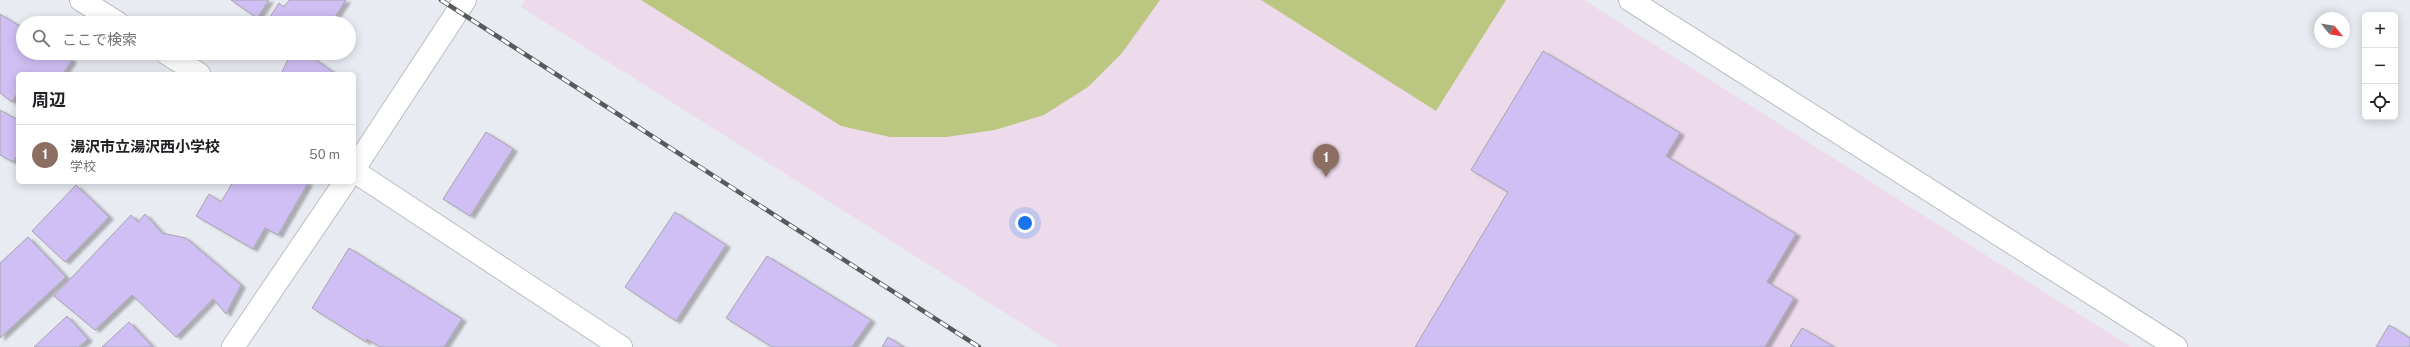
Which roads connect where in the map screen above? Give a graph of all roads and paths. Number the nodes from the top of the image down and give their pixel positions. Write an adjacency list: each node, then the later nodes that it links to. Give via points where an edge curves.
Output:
1 (81, 0): 4 (street)
2 (464, 0): 7 (street)
3 (1630, 0): 12 (street)
4 (107, 16)
5 (177, 60): 6 (street)
6 (196, 72)
7 (356, 167)
8 (356, 171): 11 (street)
9 (344, 184): 10 (street)
10 (233, 347)
11 (621, 347)
12 (2176, 347)

